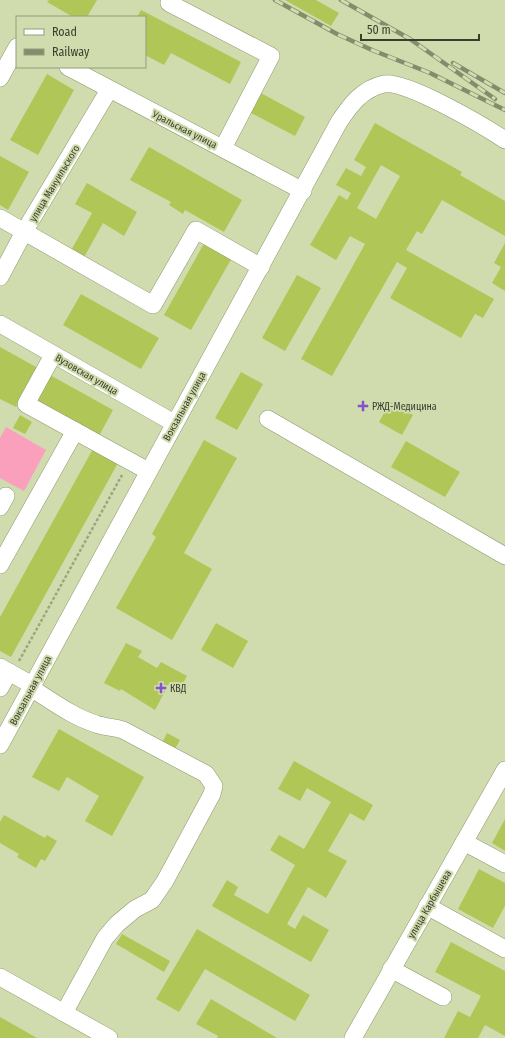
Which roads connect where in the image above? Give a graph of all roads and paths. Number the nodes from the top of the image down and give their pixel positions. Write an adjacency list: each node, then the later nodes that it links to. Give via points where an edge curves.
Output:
1 (169, 3): 7 (street, via 271,56)
2 (16, 50): 4 (street)
3 (70, 68): 5 (street, Уральская улица)
4 (0, 78)
5 (109, 90): 7 (street, Уральская улица); 10 (street, улица Мануильского)
6 (505, 140): 8 (street, Вокзальная улица, via 424,95 405,87 386,84 369,89 354,101 339,122)
7 (223, 148): 8 (street, Уральская улица)
8 (303, 191): 11 (street, Вокзальная улица)
9 (0, 218): 10 (street)
10 (24, 232): 11 (street, via 153,305 196,230); 12 (street, улица Мануильского)
11 (261, 266): 16 (street, Вокзальная улица)
12 (0, 277)
13 (0, 324): 14 (street, Вузовская улица)
14 (53, 355): 16 (street, Вузовская улица); 17 (street, via 26,404)
15 (268, 419): 20 (street)
16 (174, 423): 19 (street, Вокзальная улица)
17 (75, 430): 18 (street); 21 (street)
18 (130, 461): 19 (street); 22 (path)
19 (148, 471): 23 (street, Вокзальная улица)
20 (505, 556)
21 (0, 565)
22 (7, 671): 23 (street); 24 (street)
23 (32, 687): 25 (street, Вокзальная улица); 34 (street, via 97,725 123,730 206,774 214,786 165,881 152,900 135,909 105,938)
24 (0, 688)
25 (1, 742)
26 (505, 770): 27 (street, улица Карбышева)
27 (464, 842): 28 (street); 29 (street, улица Карбышева)
28 (505, 864)
29 (427, 906): 30 (street); 31 (street, улица Карбышева)
30 (505, 949)
31 (391, 969): 33 (street); 36 (street, улица Карбышева)
32 (0, 977): 34 (street)
33 (443, 997)
34 (64, 1013): 35 (street)
35 (100, 1036)
36 (353, 1038)

